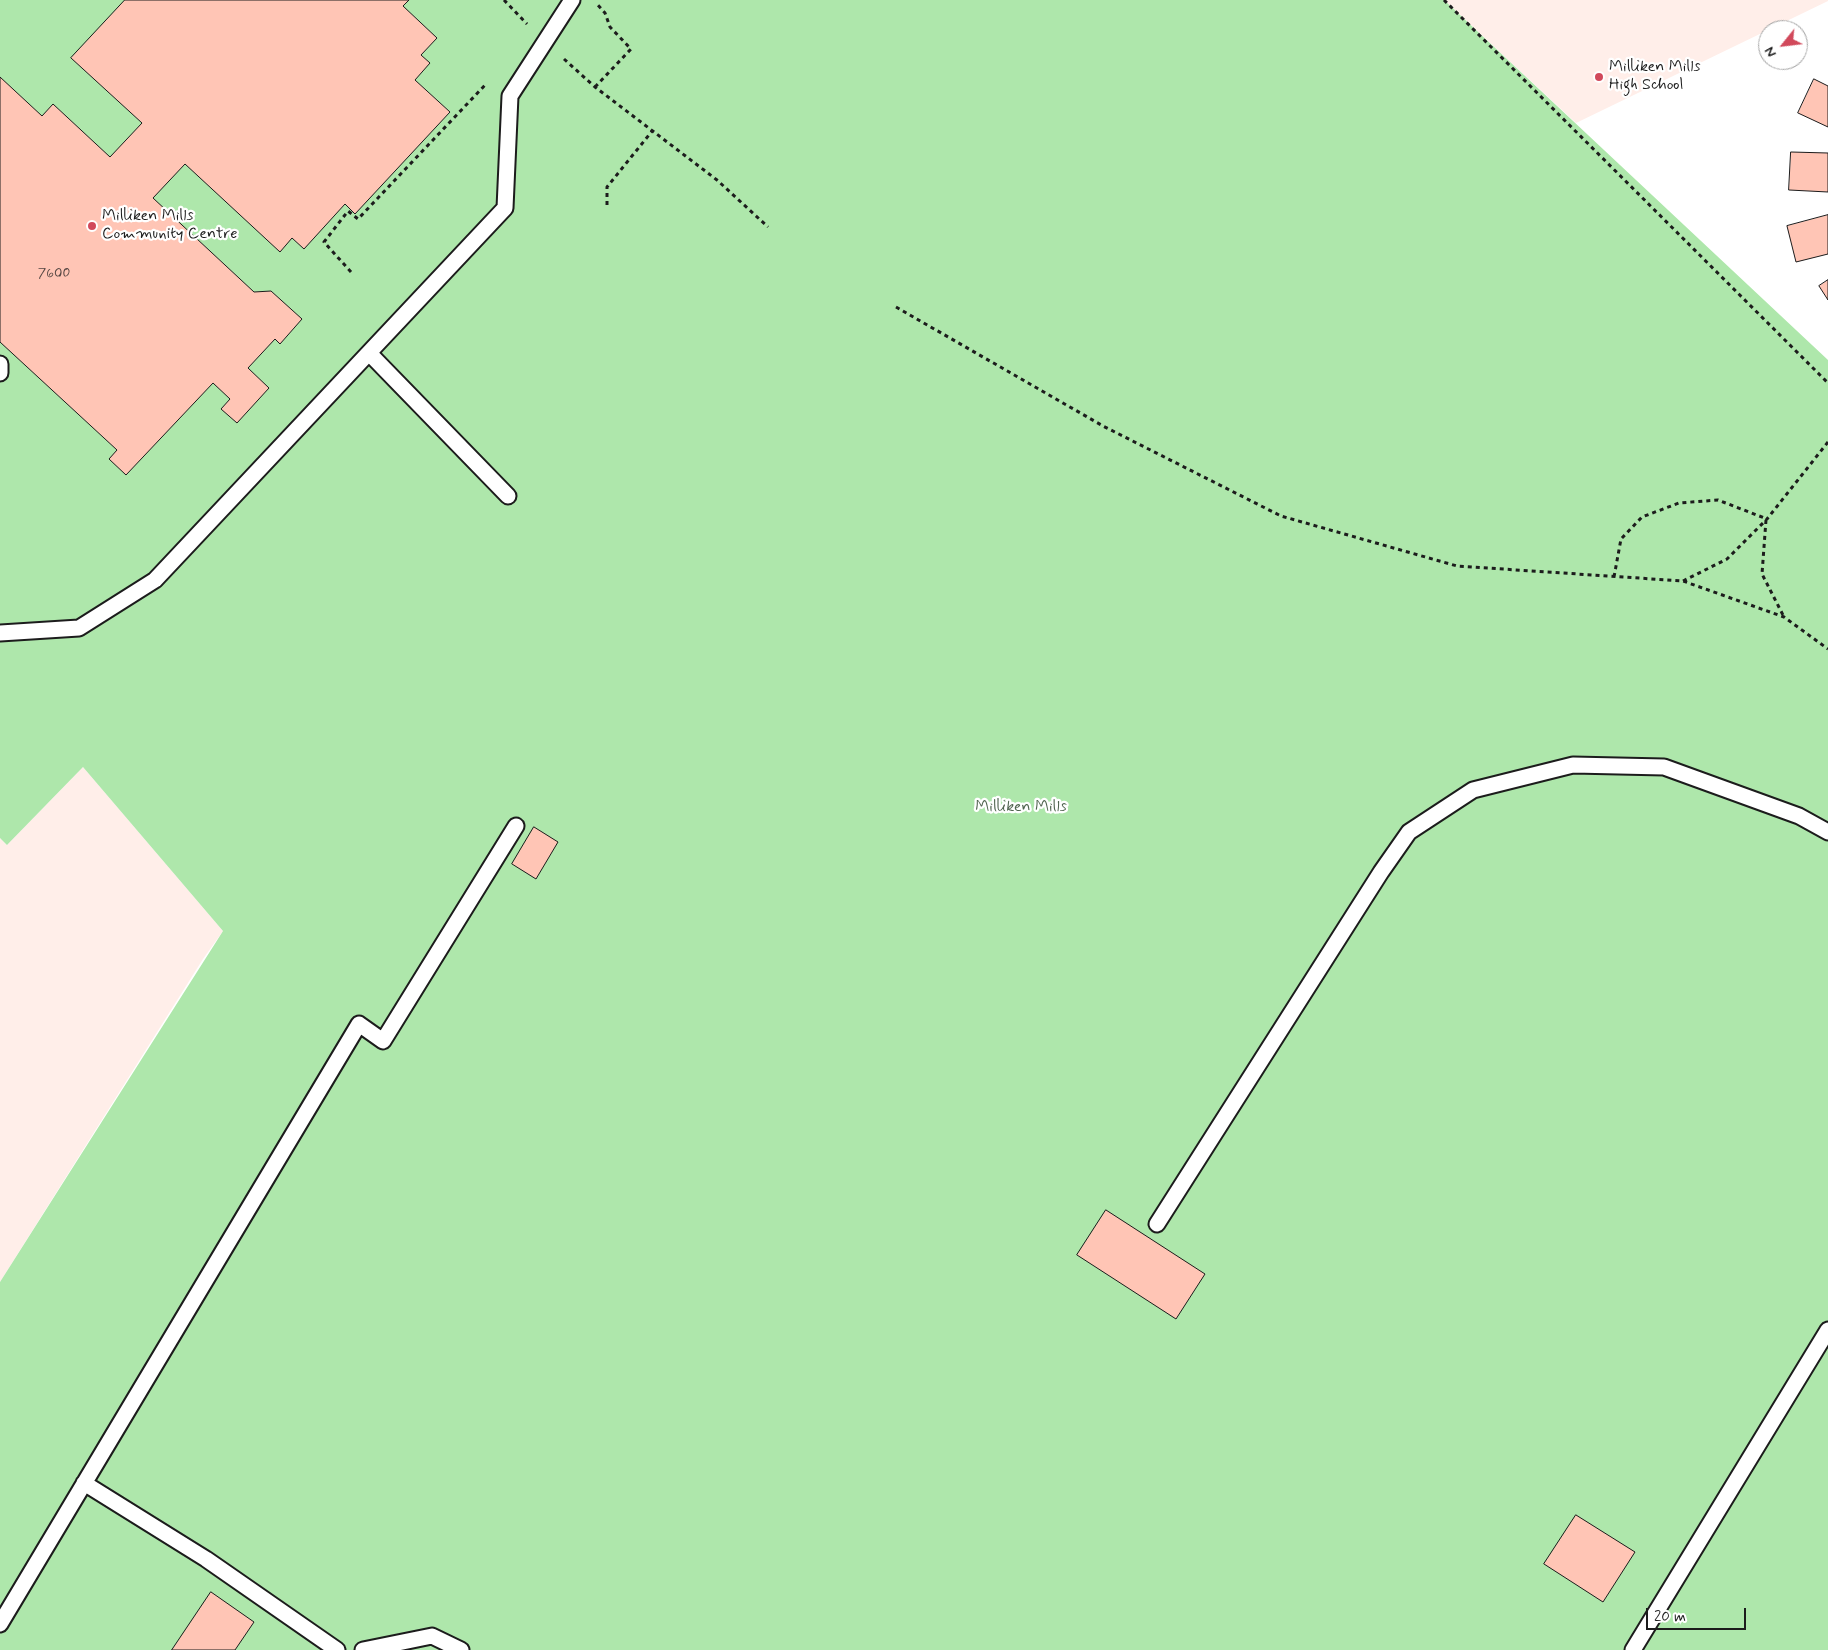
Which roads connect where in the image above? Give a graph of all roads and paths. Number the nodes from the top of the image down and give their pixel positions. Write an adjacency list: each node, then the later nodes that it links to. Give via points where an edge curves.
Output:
1 (504, 0): 5 (path)
2 (572, 0): 5 (lane)
3 (593, 0): 7 (path, via 605,13 610,27 631,49)
4 (1444, 0): 16 (path)
5 (544, 42): 7 (path); 13 (lane, via 510,96 505,208)
6 (492, 78): 11 (path, via 358,219 348,211 324,242)
7 (595, 88): 8 (path)
8 (652, 130): 9 (path, via 607,186); 10 (path, via 717,180)
9 (607, 205)
10 (768, 227)
11 (351, 272)
12 (896, 307): 20 (path, via 1103,426 1281,516 1457,566)
13 (369, 353): 18 (lane); 23 (lane, via 155,580 79,628)
14 (0, 364): 15 (lane)
15 (0, 374)
16 (1828, 383)
17 (1828, 442): 19 (path)
18 (508, 496)
19 (1766, 519): 20 (path, via 1718,500 1679,504 1642,518 1621,539); 21 (path, via 1727,560); 22 (path, via 1762,574)
20 (1614, 577): 21 (path)
21 (1683, 581): 22 (path)
22 (1784, 618): 24 (path)
23 (0, 633)
24 (1828, 649)
25 (516, 826): 29 (lane, via 383,1041 359,1024)
26 (1828, 832): 27 (lane, via 1800,816 1664,767 1573,765 1473,790 1409,832)
27 (1157, 1224)
28 (1828, 1330): 35 (lane)
29 (84, 1483): 30 (lane); 32 (lane, via 206,1559)
30 (5, 1602): 31 (lane)
31 (0, 1624)
32 (337, 1650)
33 (363, 1650): 34 (lane, via 432,1636)
34 (461, 1650)
35 (1633, 1650)

